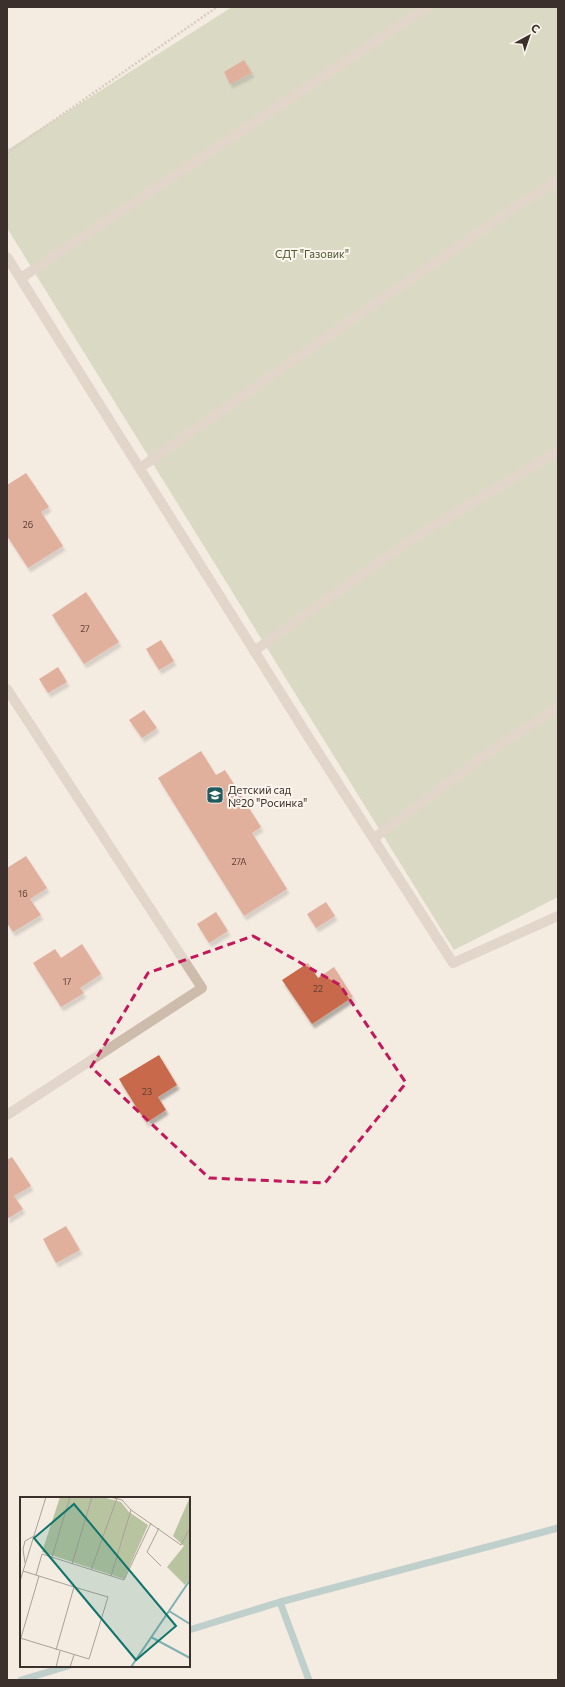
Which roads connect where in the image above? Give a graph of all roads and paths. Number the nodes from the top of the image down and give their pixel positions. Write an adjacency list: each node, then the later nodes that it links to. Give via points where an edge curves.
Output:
1 (217, 7): 3 (path)
2 (427, 7): 6 (street)
3 (7, 153)
4 (558, 181): 8 (street, via 523,202 349,321)
5 (7, 257): 6 (street)
6 (21, 278): 8 (street)
7 (558, 451): 9 (street, via 411,540)
8 (140, 468): 9 (street)
9 (254, 651): 12 (street)
10 (7, 689): 14 (street, via 202,988)
11 (558, 707): 12 (street, via 492,751)
12 (374, 838): 13 (street, via 453,963)
13 (558, 916)
14 (7, 1115)

